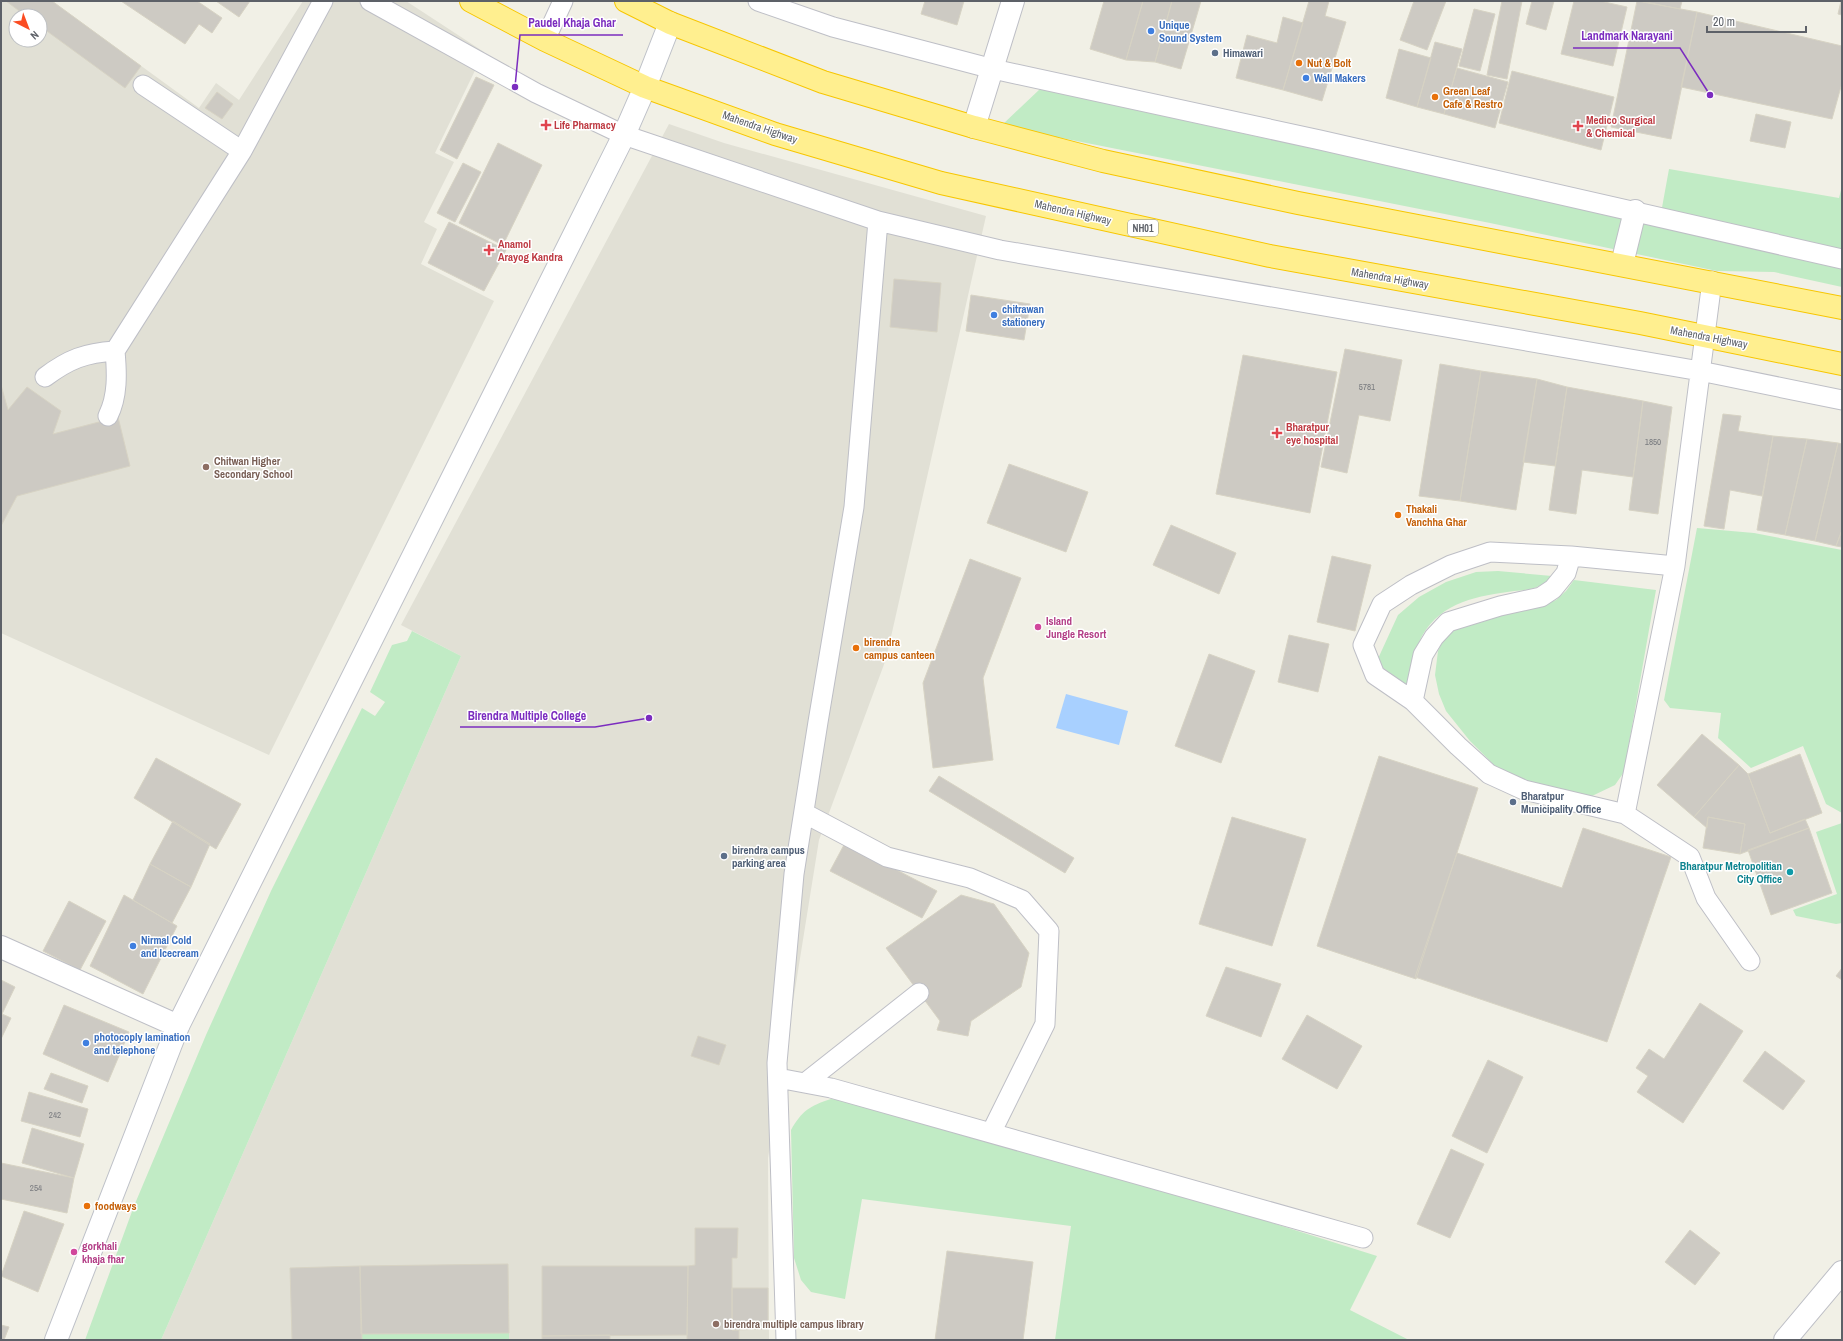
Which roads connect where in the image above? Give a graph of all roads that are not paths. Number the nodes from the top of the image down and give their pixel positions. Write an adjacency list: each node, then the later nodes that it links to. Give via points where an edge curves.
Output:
1 (324, 1): 15 (lane)
2 (370, 1): 14 (lane, via 536,93)
3 (471, 1): 9 (highway, Mahendra Highway / NH01)
4 (562, 1): 9 (lane)
5 (626, 1): 8 (highway)
6 (758, 1): 10 (lane, via 833,27)
7 (1013, 1): 10 (street)
8 (670, 23): 12 (street); 13 (highway, via 823,82)
9 (545, 40): 12 (highway, Mahendra Highway / NH01)
10 (993, 69): 13 (street); 16 (lane)
11 (143, 86): 15 (lane)
12 (645, 87): 14 (street); 22 (highway, Mahendra Highway / NH01, via 776,134 941,183 1270,256)
13 (974, 127): 19 (highway, via 1103,161 1275,198)
14 (624, 135): 17 (lane); 37 (street)
15 (242, 151): 23 (lane)
16 (1635, 211): 18 (lane); 19 (street)
17 (878, 221): 25 (lane, via 1000,250); 32 (lane, via 854,507)
18 (1842, 259)
19 (1622, 264): 20 (highway)
20 (1712, 282): 21 (highway); 22 (lane)
21 (1842, 308)
22 (1705, 336): 24 (highway, Mahendra Highway / NH01); 25 (lane)
23 (115, 351): 26 (lane, via 92,352 63,363); 28 (lane, via 117,376 113,406)
24 (1842, 364)
25 (1700, 371): 27 (lane); 30 (lane)
26 (45, 377)
27 (1842, 400)
28 (108, 416)
29 (1571, 556): 30 (lane); 31 (lane, via 1566,573 1553,589 1541,597 1448,622 1434,637 1423,655); 31 (lane, via 1490,552 1451,565 1411,585 1382,604 1363,645 1374,675)
30 (1675, 566): 33 (lane)
31 (1413, 701): 33 (lane, via 1489,774 1524,790)
32 (804, 812): 38 (lane, via 794,874 777,1063); 40 (lane, via 887,857 970,878 1022,900 1050,931 1045,1024)
33 (1625, 814): 35 (lane, via 1690,857 1706,898)
34 (1, 947): 37 (street)
35 (1750, 961)
36 (919, 993): 39 (lane)
37 (178, 1026): 43 (street)
38 (778, 1078): 39 (lane); 44 (lane)
39 (805, 1083): 40 (lane)
40 (991, 1133): 41 (lane)
41 (1363, 1238)
42 (1842, 1272): 45 (street)
43 (56, 1340)
44 (786, 1340)
45 (1786, 1340)

